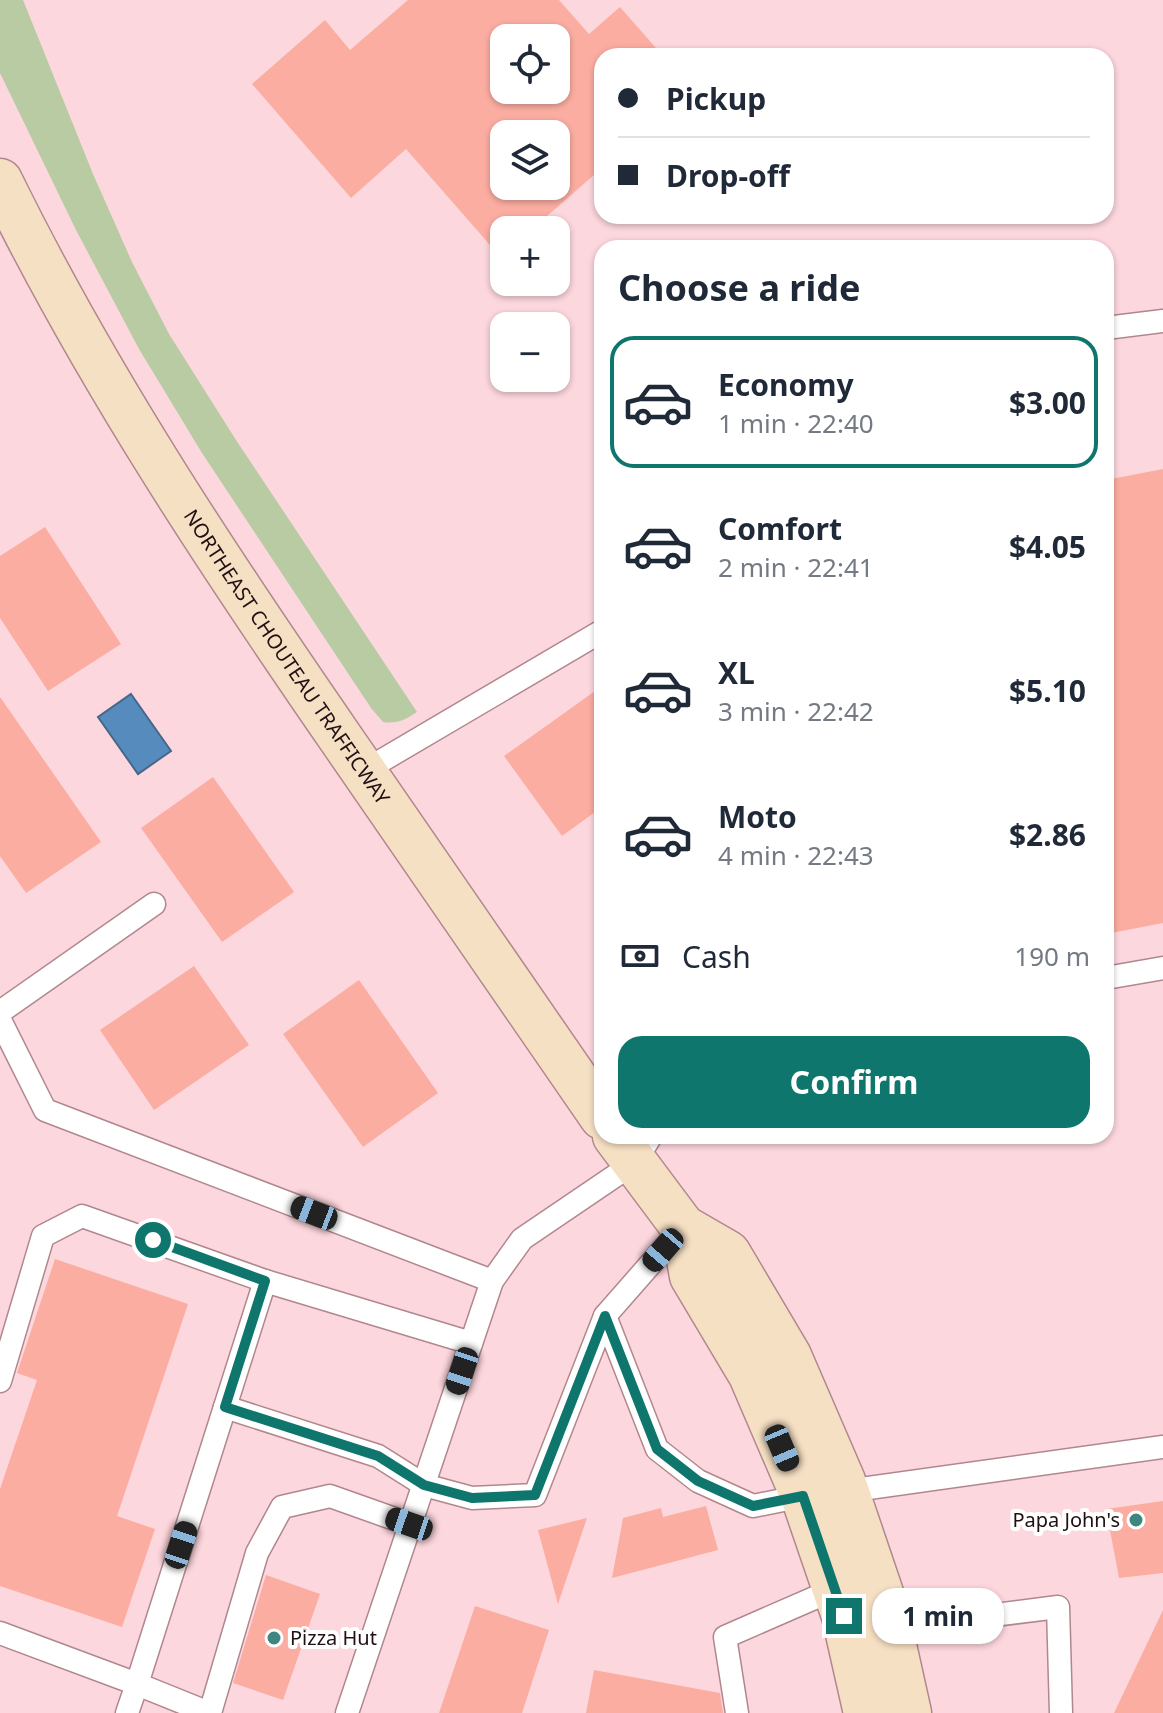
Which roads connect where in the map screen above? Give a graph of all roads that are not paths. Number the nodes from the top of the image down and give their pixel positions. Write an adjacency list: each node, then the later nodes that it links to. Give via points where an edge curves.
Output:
1 (0, 181): 5 (main road, NORTHEAST CHOUTEAU TRAFFICWAY, via 163,473)
2 (1163, 321): 3 (lane)
3 (1114, 327)
4 (594, 636): 5 (lane)
5 (364, 771): 11 (main road, NORTHEAST CHOUTEAU TRAFFICWAY)
6 (154, 904): 9 (lane)
7 (1163, 968): 8 (lane)
8 (1114, 977)
9 (0, 1012)
10 (0, 1020): 15 (lane, via 45,1110)
11 (594, 1105)
12 (633, 1145): 13 (main road); 15 (lane, via 522,1239)
13 (683, 1227): 16 (lane); 22 (main road, via 728,1253 789,1356); 23 (main road, via 692,1276 751,1375)
14 (265, 1281): 17 (lane); 18 (lane, via 82,1216 43,1236); 19 (lane)
15 (492, 1281): 17 (lane)
16 (605, 1316): 21 (lane, via 535,1495 472,1498); 23 (lane, via 657,1449 698,1481 753,1506)
17 (471, 1343): 21 (lane)
18 (0, 1381)
19 (225, 1407): 21 (lane, via 378,1456); 28 (lane)
20 (1163, 1447): 22 (lane)
21 (424, 1485): 24 (lane)
22 (847, 1491): 26 (main road)
23 (803, 1496): 25 (main road)
24 (409, 1524): 30 (lane, via 330,1496 282,1507 257,1553); 31 (lane)
25 (835, 1589): 32 (lane, via 725,1637); 33 (main road)
26 (891, 1628): 34 (main road); 35 (lane, via 1058,1607)
27 (0, 1633): 28 (lane)
28 (137, 1684): 29 (lane); 30 (lane)
29 (127, 1713)
30 (210, 1713)
31 (347, 1713)
32 (737, 1713)
33 (866, 1713)
34 (909, 1713)
35 (1061, 1713)

